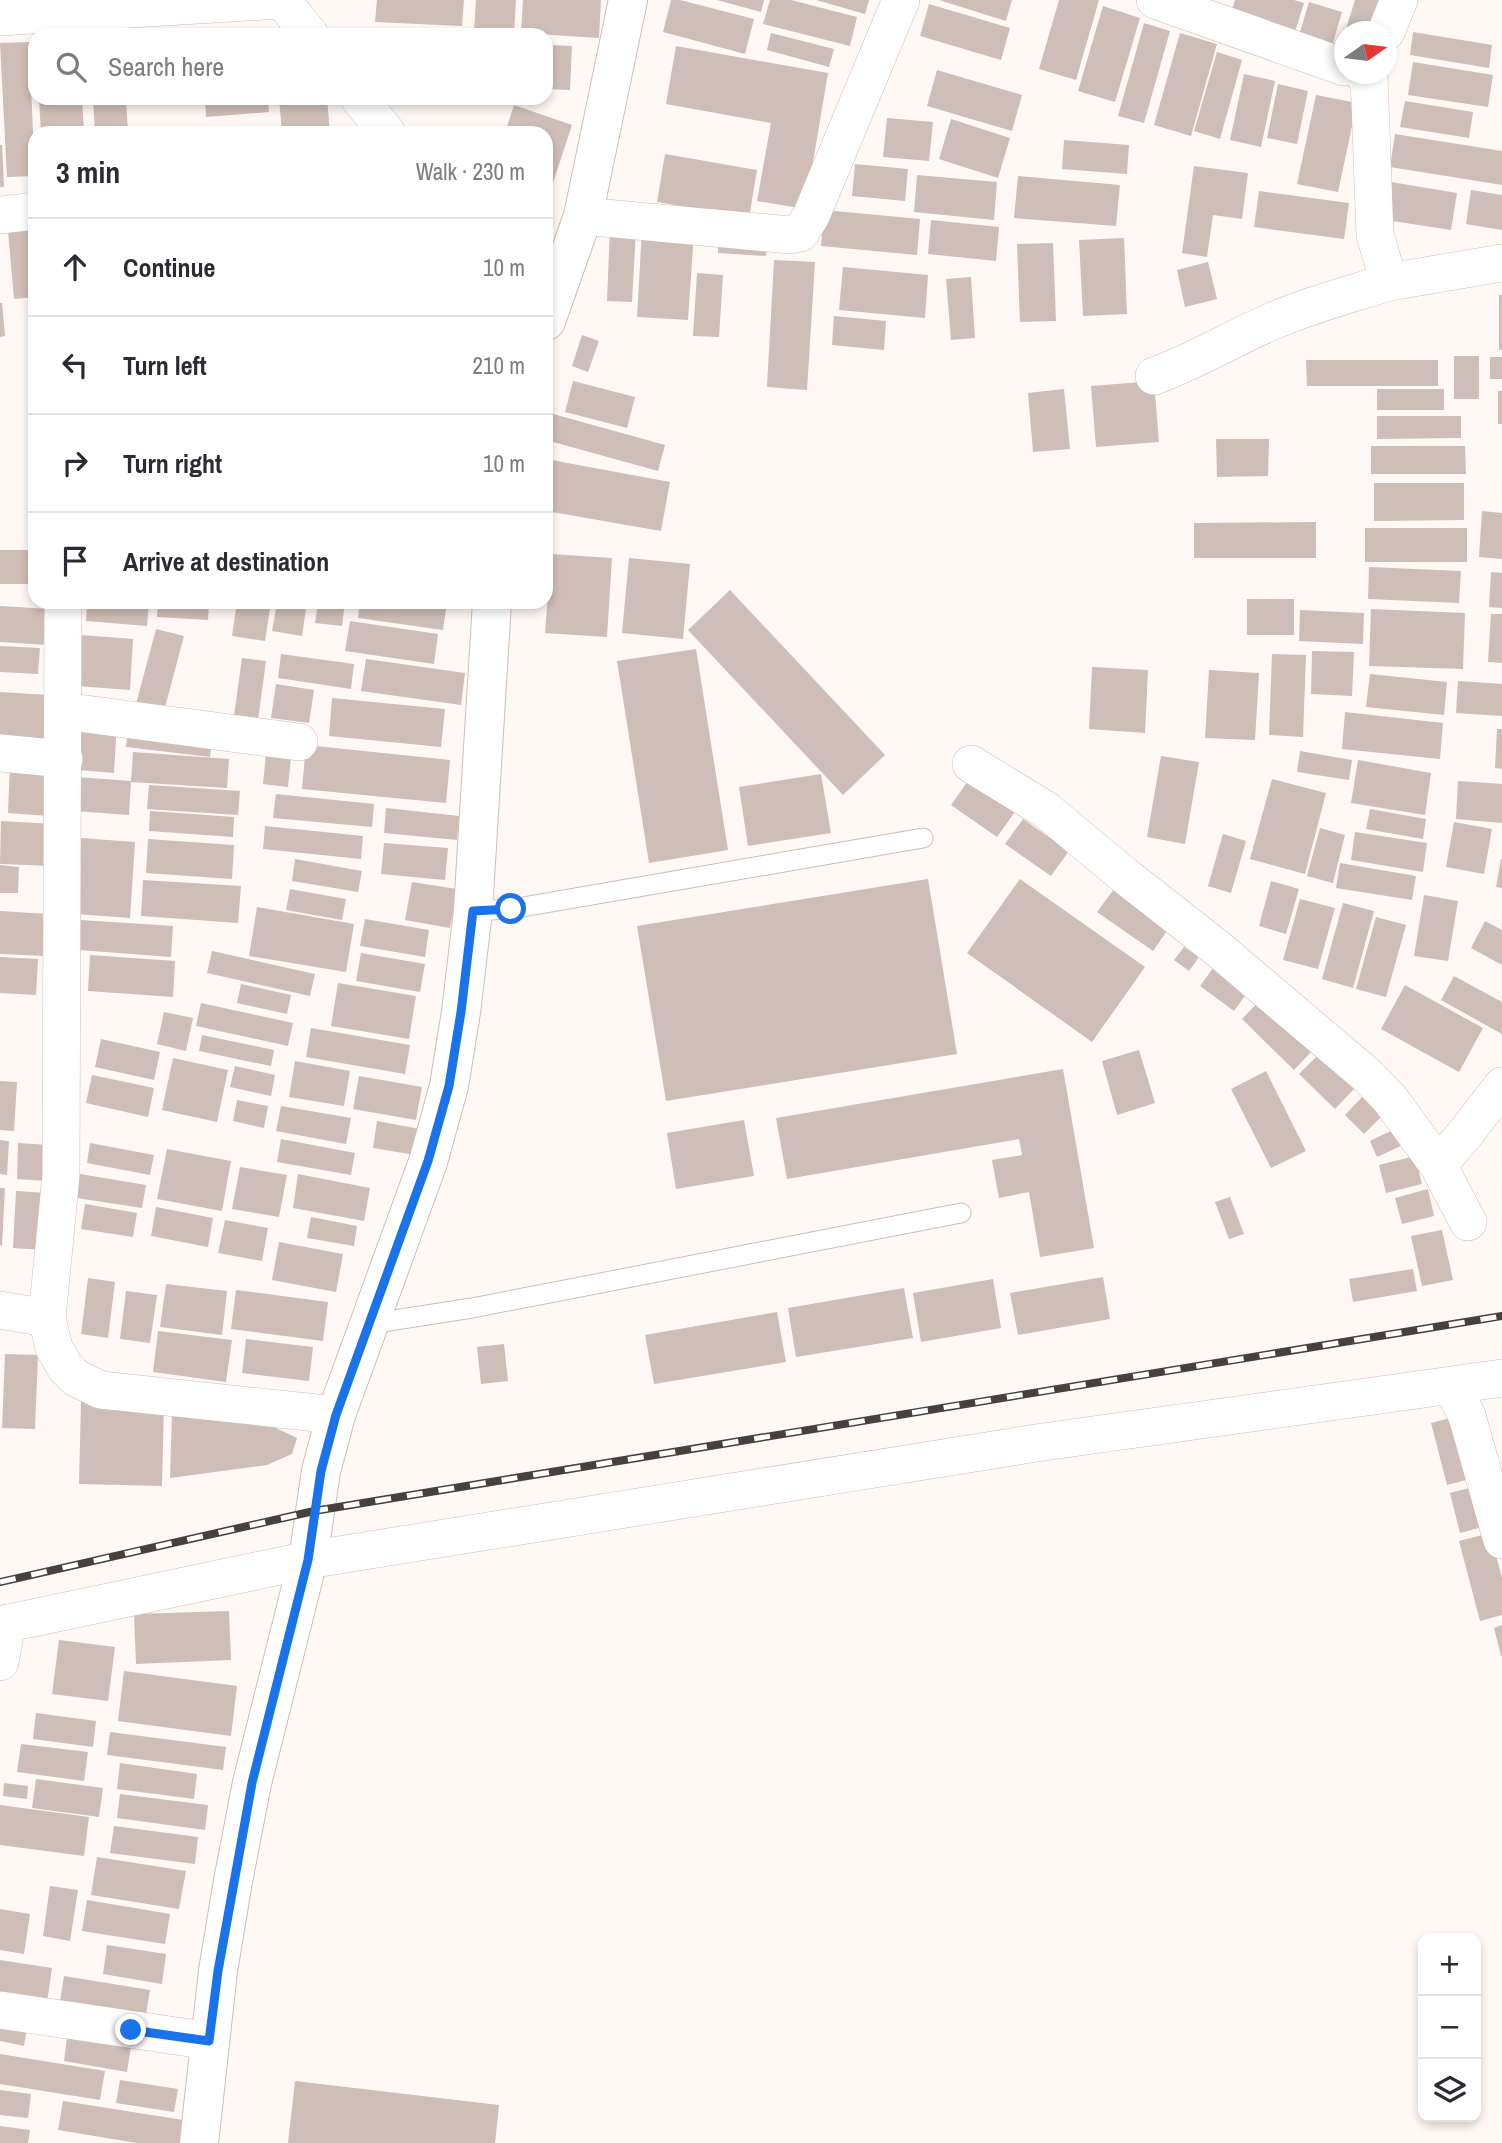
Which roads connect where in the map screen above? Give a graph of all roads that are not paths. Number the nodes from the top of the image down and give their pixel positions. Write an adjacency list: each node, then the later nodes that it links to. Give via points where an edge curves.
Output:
1 (282, 0): 6 (street); 8 (street)
2 (628, 0): 15 (street)
3 (901, 0): 15 (street, via 800,233)
4 (1399, 0): 7 (street)
5 (1169, 2): 9 (street)
6 (0, 17)
7 (1390, 21)
8 (304, 28)
9 (1334, 62)
10 (1363, 84): 17 (street, via 1376,235)
11 (365, 105): 12 (street)
12 (381, 126)
13 (28, 212): 14 (street)
14 (0, 215)
15 (577, 233): 18 (street)
16 (1502, 263): 17 (street)
17 (1387, 277): 19 (street, via 1267,324)
18 (553, 302)
19 (1154, 376)
20 (63, 609): 22 (street)
21 (492, 609): 28 (street)
22 (63, 711): 23 (street); 25 (street)
23 (299, 742)
24 (0, 753): 25 (street)
25 (64, 759): 34 (street, via 61,1175)
26 (971, 764): 30 (street, via 1046,810 1217,948 1359,1068)
27 (923, 838): 28 (lane, via 511,909)
28 (473, 911): 35 (street, via 449,1086 428,1161)
29 (1502, 1086): 30 (street)
30 (1449, 1153): 32 (street)
31 (961, 1213): 35 (lane)
32 (1468, 1222)
33 (0, 1310): 34 (street)
34 (47, 1318): 38 (street, via 54,1348 65,1367 76,1378 102,1390)
35 (369, 1324): 38 (street)
36 (1502, 1378): 37 (street)
37 (1456, 1387): 39 (street); 40 (street, via 1043,1442)
38 (336, 1415): 40 (street, via 321,1471)
39 (1502, 1540)
40 (308, 1560): 41 (street); 44 (street, via 252,1783)
41 (4, 1624): 42 (street)
42 (0, 1662)
43 (0, 2010): 44 (street)
44 (209, 2041): 45 (street)
45 (199, 2143)

